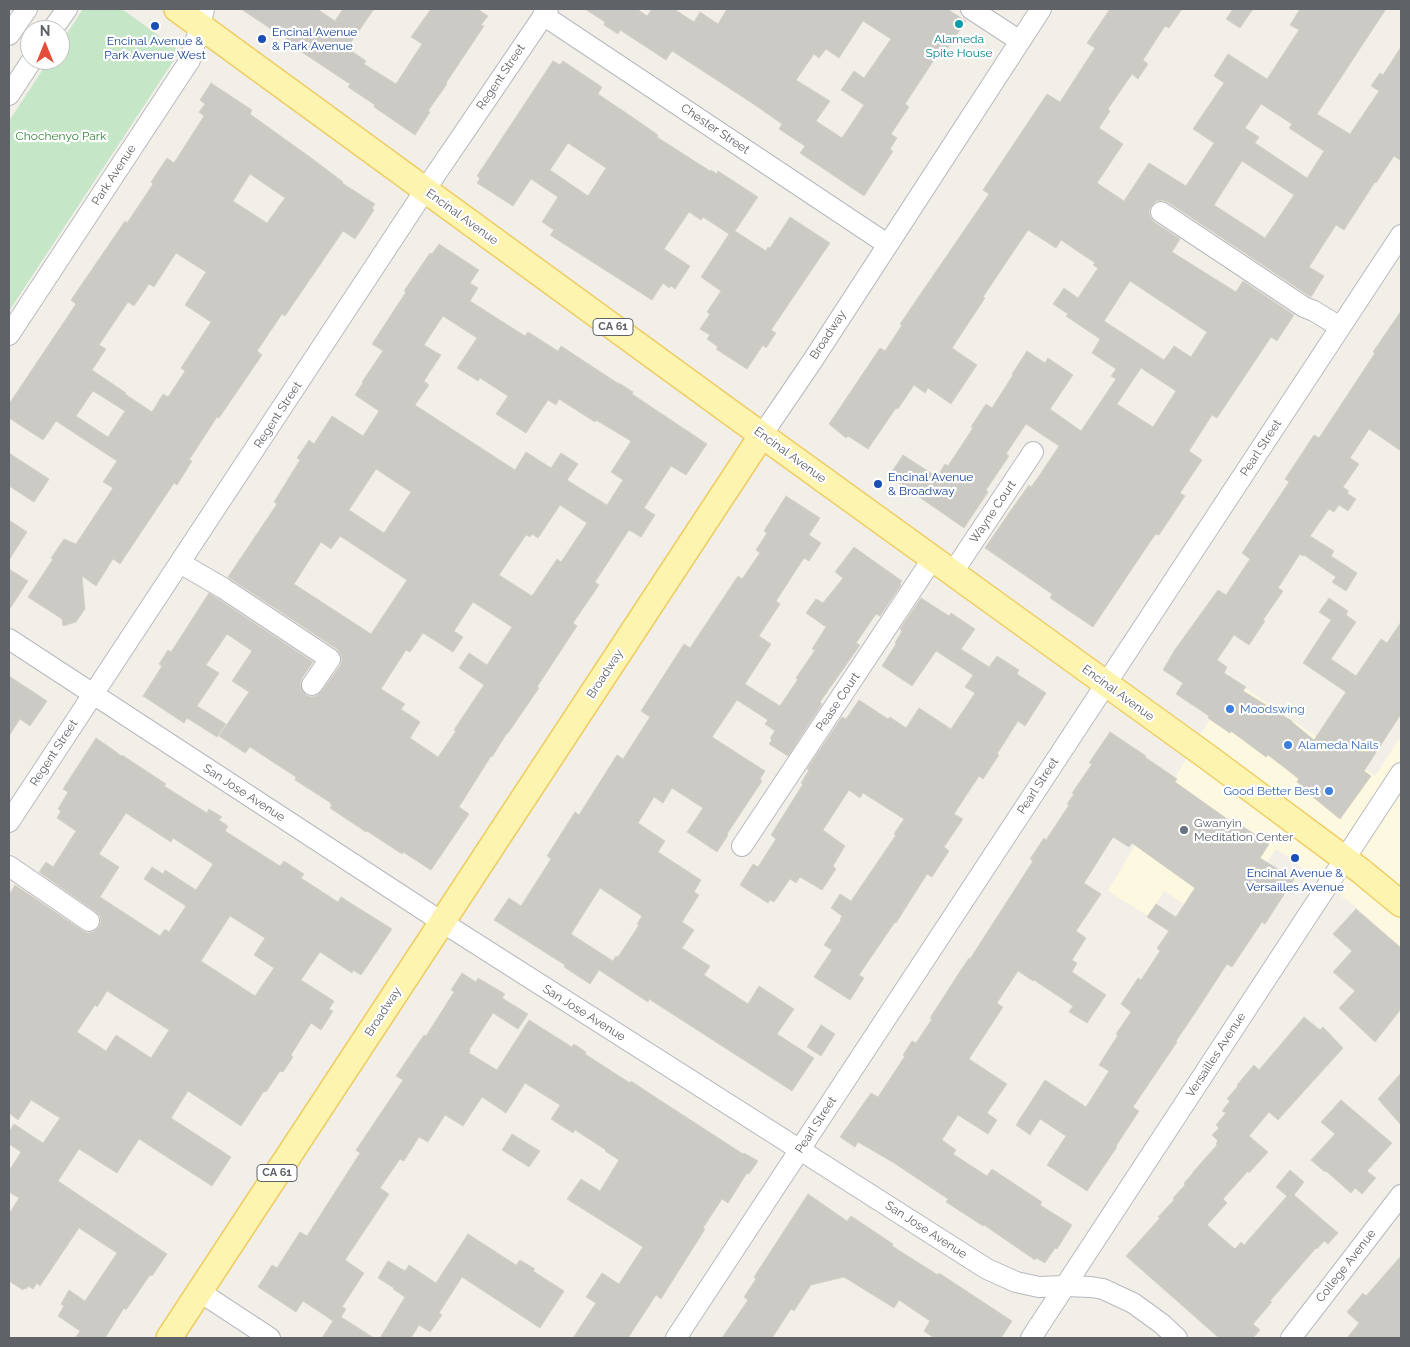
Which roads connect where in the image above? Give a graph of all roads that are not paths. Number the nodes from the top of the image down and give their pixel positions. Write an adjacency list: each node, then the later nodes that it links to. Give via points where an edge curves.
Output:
1 (27, 9): 9 (street)
2 (67, 9): 8 (street)
3 (177, 9): 7 (main road, Encinal Avenue / CA 61)
4 (971, 9): 10 (street)
5 (1041, 9): 10 (street, Broadway)
6 (546, 12): 13 (street, Regent Street); 16 (street, Chester Street)
7 (202, 17): 13 (main road, Encinal Avenue / CA 61); 18 (street, Park Avenue, via 190,60)
8 (59, 20)
9 (9, 36)
10 (1020, 40): 16 (street, Broadway)
11 (25, 70): 12 (street)
12 (9, 95)
13 (425, 190): 19 (main road, Encinal Avenue / CA 61); 21 (street, Regent Street)
14 (1161, 212): 17 (street, via 1304,307)
15 (1401, 235): 17 (street, Pearl Street)
16 (887, 244): 19 (street, Broadway)
17 (1340, 327): 24 (street, Pearl Street)
18 (9, 335)
19 (762, 435): 22 (main road, Encinal Avenue); 34 (main road, Broadway / CA 61)
20 (1033, 452): 22 (street, Wayne Court)
21 (180, 563): 25 (street, via 330,659); 26 (street, Regent Street)
22 (943, 565): 24 (main road, Encinal Avenue); 29 (street, Pease Court)
23 (9, 639): 26 (street, San Jose Avenue)
24 (1105, 684): 30 (main road, Encinal Avenue); 35 (street, Pearl Street)
25 (312, 685)
26 (93, 694): 28 (street, Regent Street); 34 (street, San Jose Avenue)
27 (1401, 773): 30 (street, Versailles Avenue)
28 (9, 822)
29 (742, 846)
30 (1344, 859): 32 (main road, Encinal Avenue); 37 (street, Versailles Avenue)
31 (9, 866): 33 (street)
32 (1401, 904)
33 (89, 921)
34 (442, 922): 35 (street, San Jose Avenue); 38 (main road, Broadway / CA 61)
35 (800, 1149): 37 (street, San Jose Avenue, via 987,1269 1016,1282 1039,1287); 41 (street, Pearl Street)
36 (1401, 1195): 44 (street, College Avenue)
37 (1065, 1286): 42 (street, Versailles Avenue); 43 (street, San Jose Avenue, via 1103,1289 1133,1303)
38 (200, 1292): 39 (main road, Broadway / CA 61); 40 (street)
39 (169, 1338)
40 (270, 1338)
41 (676, 1338)
42 (1031, 1338)
43 (1177, 1338)
44 (1291, 1338)

